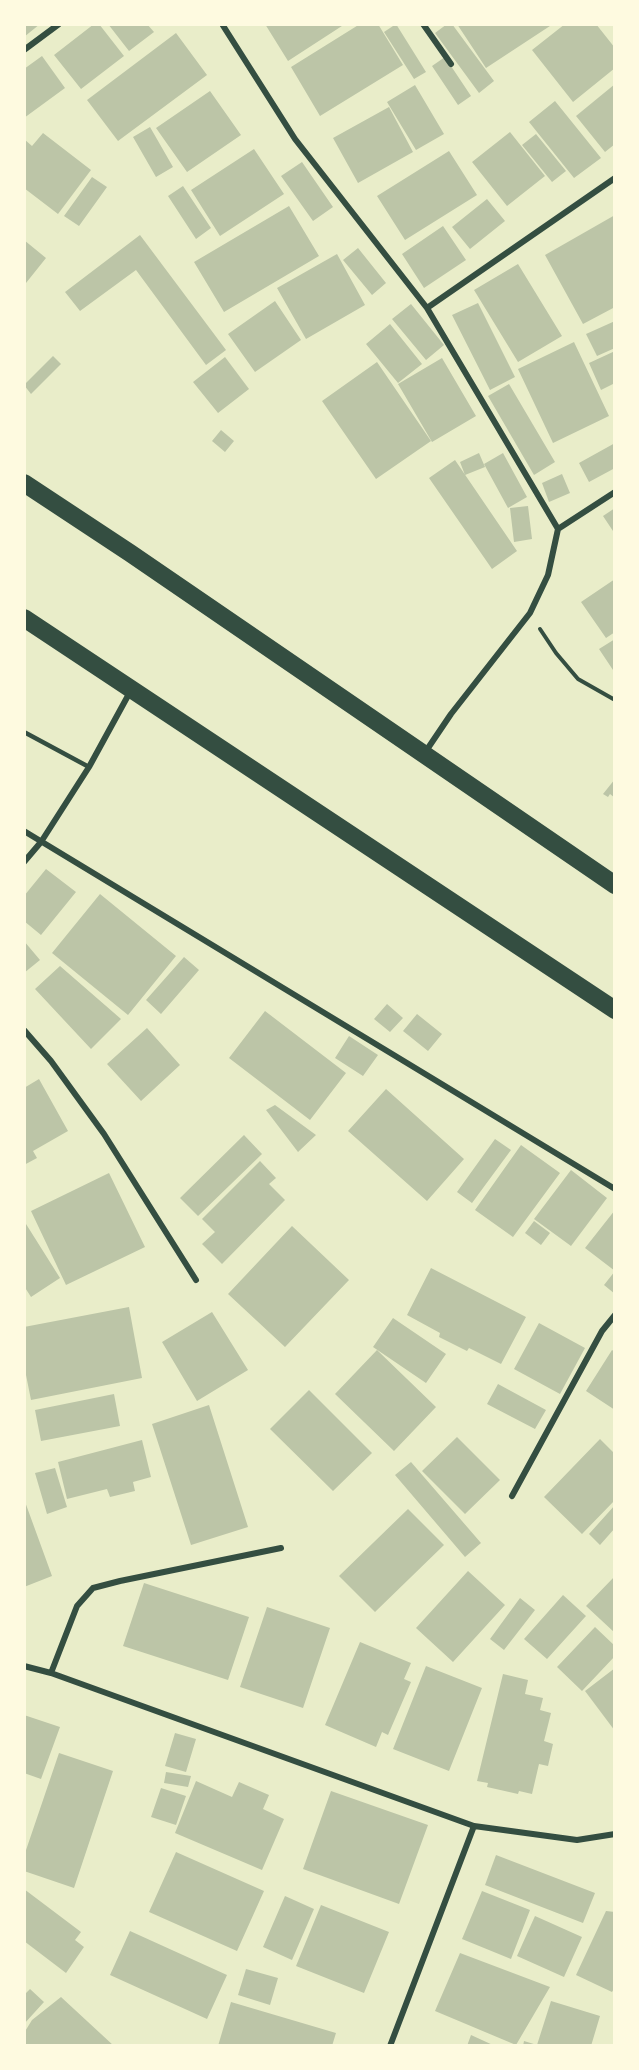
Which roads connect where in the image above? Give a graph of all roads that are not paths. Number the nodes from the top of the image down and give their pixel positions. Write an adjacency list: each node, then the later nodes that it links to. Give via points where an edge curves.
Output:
1 (59, 24): 4 (street)
2 (222, 24): 7 (street, via 295,139)
3 (423, 24): 5 (street)
4 (24, 50)
5 (451, 64)
6 (615, 178): 7 (street)
7 (427, 308): 10 (street)
8 (24, 483): 14 (highway)
9 (615, 492): 10 (street)
10 (558, 529): 14 (street, via 548,575 530,614)
11 (24, 618): 12 (highway)
12 (131, 690): 15 (street); 20 (highway)
13 (24, 732): 15 (lane)
14 (424, 754): 19 (highway)
15 (89, 767): 17 (street)
16 (24, 831): 17 (street)
17 (41, 842): 18 (street); 22 (street)
18 (24, 862)
19 (615, 885)
20 (615, 1010)
21 (24, 1030): 23 (street, via 104,1134)
22 (615, 1189)
23 (196, 1280)
24 (615, 1315): 25 (street, via 602,1331)
25 (512, 1496)
26 (281, 1548): 28 (street, via 93,1588 77,1606)
27 (24, 1666): 28 (street)
28 (51, 1673): 29 (street)
29 (474, 1826): 30 (street, via 577,1840); 31 (street)
30 (615, 1834)
31 (390, 2046)

